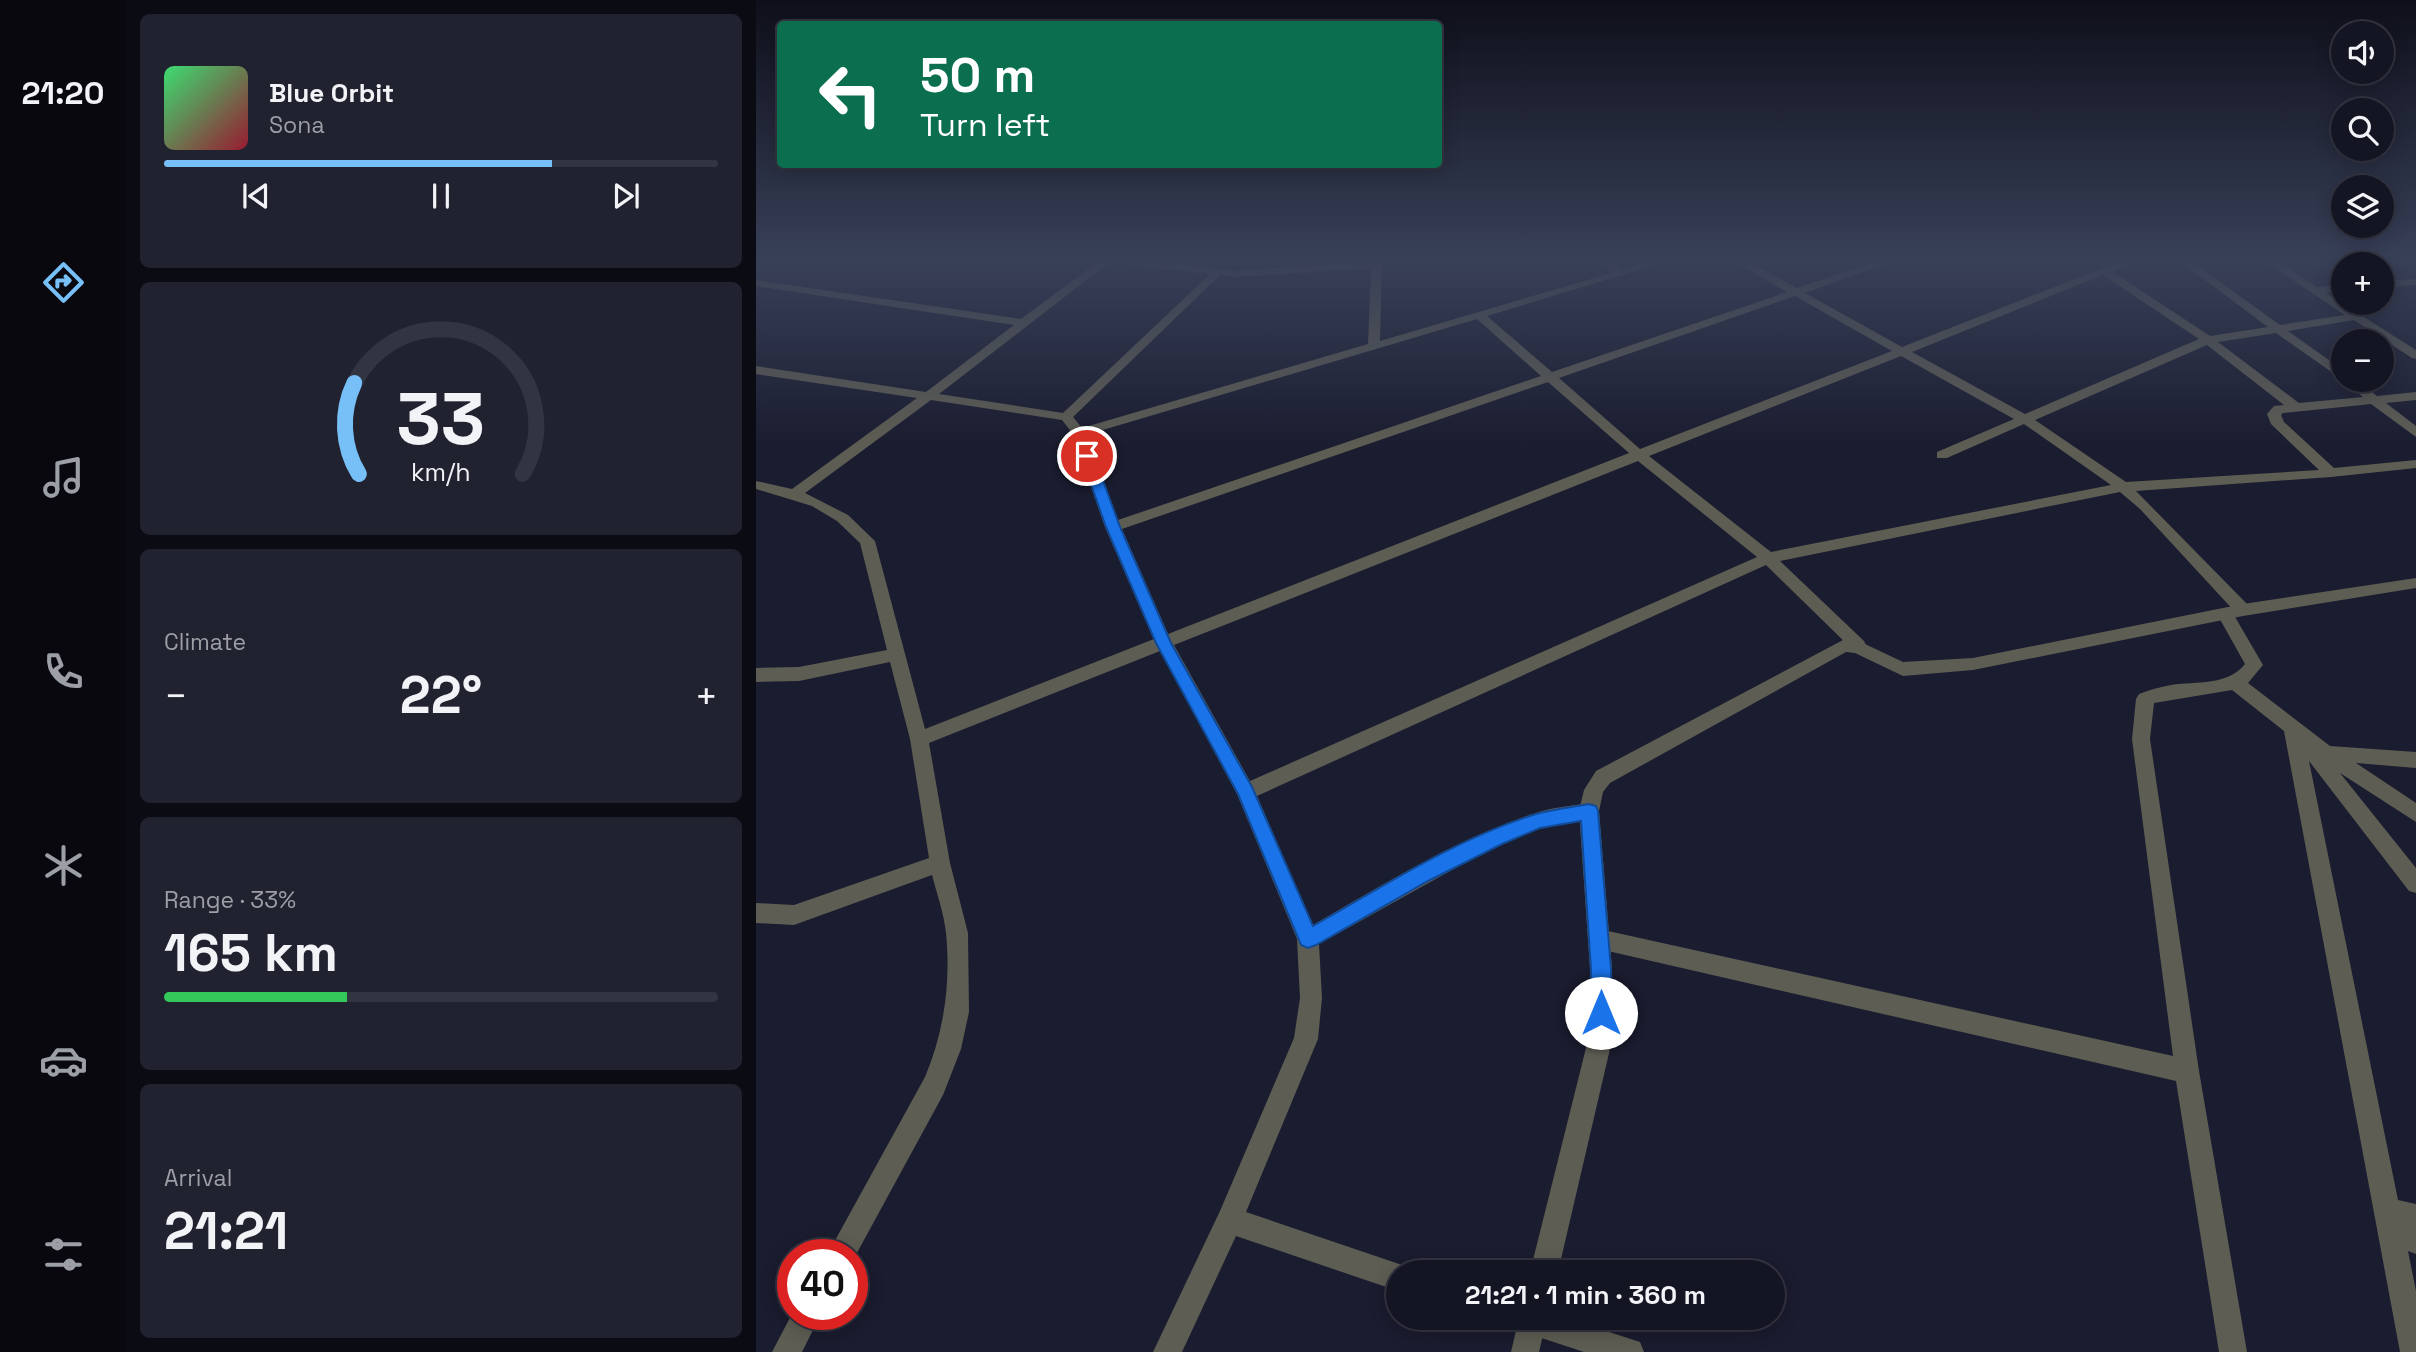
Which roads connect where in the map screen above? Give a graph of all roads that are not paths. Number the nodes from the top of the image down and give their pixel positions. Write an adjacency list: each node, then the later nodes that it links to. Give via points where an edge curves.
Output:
1 (1009, 321): 14 (street)
2 (1025, 321): 14 (street)
3 (1171, 321): 29 (street)
4 (1375, 321): 17 (street)
5 (1458, 321): 17 (street)
6 (1486, 321): 22 (street)
7 (1709, 321): 22 (street)
8 (1847, 321): 18 (street)
9 (1977, 321): 18 (street)
10 (2180, 321): 16 (street)
11 (2268, 321): 15 (street)
12 (2324, 321): 15 (street)
13 (2366, 321): 19 (street)
14 (1022, 323): 25 (street)
15 (2278, 328): 16 (street); 20 (street)
16 (2208, 340): 27 (street); 28 (street)
17 (1374, 346): 29 (street)
18 (1901, 351): 28 (street); 31 (street)
19 (2416, 355)
20 (2331, 367)
21 (756, 370): 25 (street)
22 (1549, 376): 31 (street); 38 (street)
23 (2366, 392): 26 (street)
24 (2416, 396): 26 (street)
25 (928, 397): 29 (street); 37 (street)
26 (2379, 401): 27 (street); 30 (street)
27 (2297, 408): 34 (street, via 2274,414 2278,424)
28 (2026, 421): 32 (street); 36 (street)
29 (1073, 425): 38 (street)
30 (2416, 432)
31 (1639, 455): 39 (street); 42 (street)
32 (1942, 455)
33 (2416, 464): 34 (street)
34 (2331, 473): 36 (street)
35 (756, 485): 37 (street)
36 (2123, 487): 39 (street); 41 (street, via 2145,506)
37 (797, 492): 44 (street, via 842,516 867,541)
38 (1113, 527): 42 (street)
39 (1768, 558): 43 (street); 51 (street)
40 (2416, 583): 41 (street)
41 (2234, 612): 43 (street, via 1973,664 1914,670 1895,668); 46 (street, via 2254,665 2249,676)
42 (1164, 643): 48 (street); 51 (street)
43 (1858, 645): 52 (street, via 1843,646 1603,777)
44 (898, 654): 45 (street, via 799,674); 48 (street)
45 (756, 675)
46 (2236, 683): 47 (street); 59 (street, via 2158,692 2145,699 2142,708 2141,739)
47 (2293, 728): 49 (street); 55 (street); 60 (street)
48 (919, 739): 54 (street)
49 (2326, 754): 50 (street); 53 (street)
50 (2416, 760)
51 (1246, 792): 57 (street)
52 (1589, 811): 57 (street, via 1538,821 1496,838); 58 (street)
53 (2416, 814)
54 (940, 863): 56 (street, via 794,915); 63 (street, via 957,933 957,1012 949,1049 934,1086)
55 (2416, 884)
56 (756, 913)
57 (1308, 939): 62 (street, via 1311,998 1306,1039)
58 (1599, 939): 59 (street); 65 (street, via 1601,1037)
59 (2187, 1071): 74 (street)
60 (2386, 1211): 61 (street); 64 (street); 75 (street)
61 (2416, 1217)
62 (1229, 1220): 66 (street); 71 (street)
63 (850, 1239)
64 (2416, 1241)
65 (1547, 1260)
66 (1386, 1273)
67 (798, 1330): 70 (street)
68 (1528, 1330): 72 (street)
69 (1563, 1330): 73 (street)
70 (786, 1352)
71 (1167, 1352)
72 (1525, 1352)
73 (1630, 1352)
74 (2233, 1352)
75 (2414, 1352)

